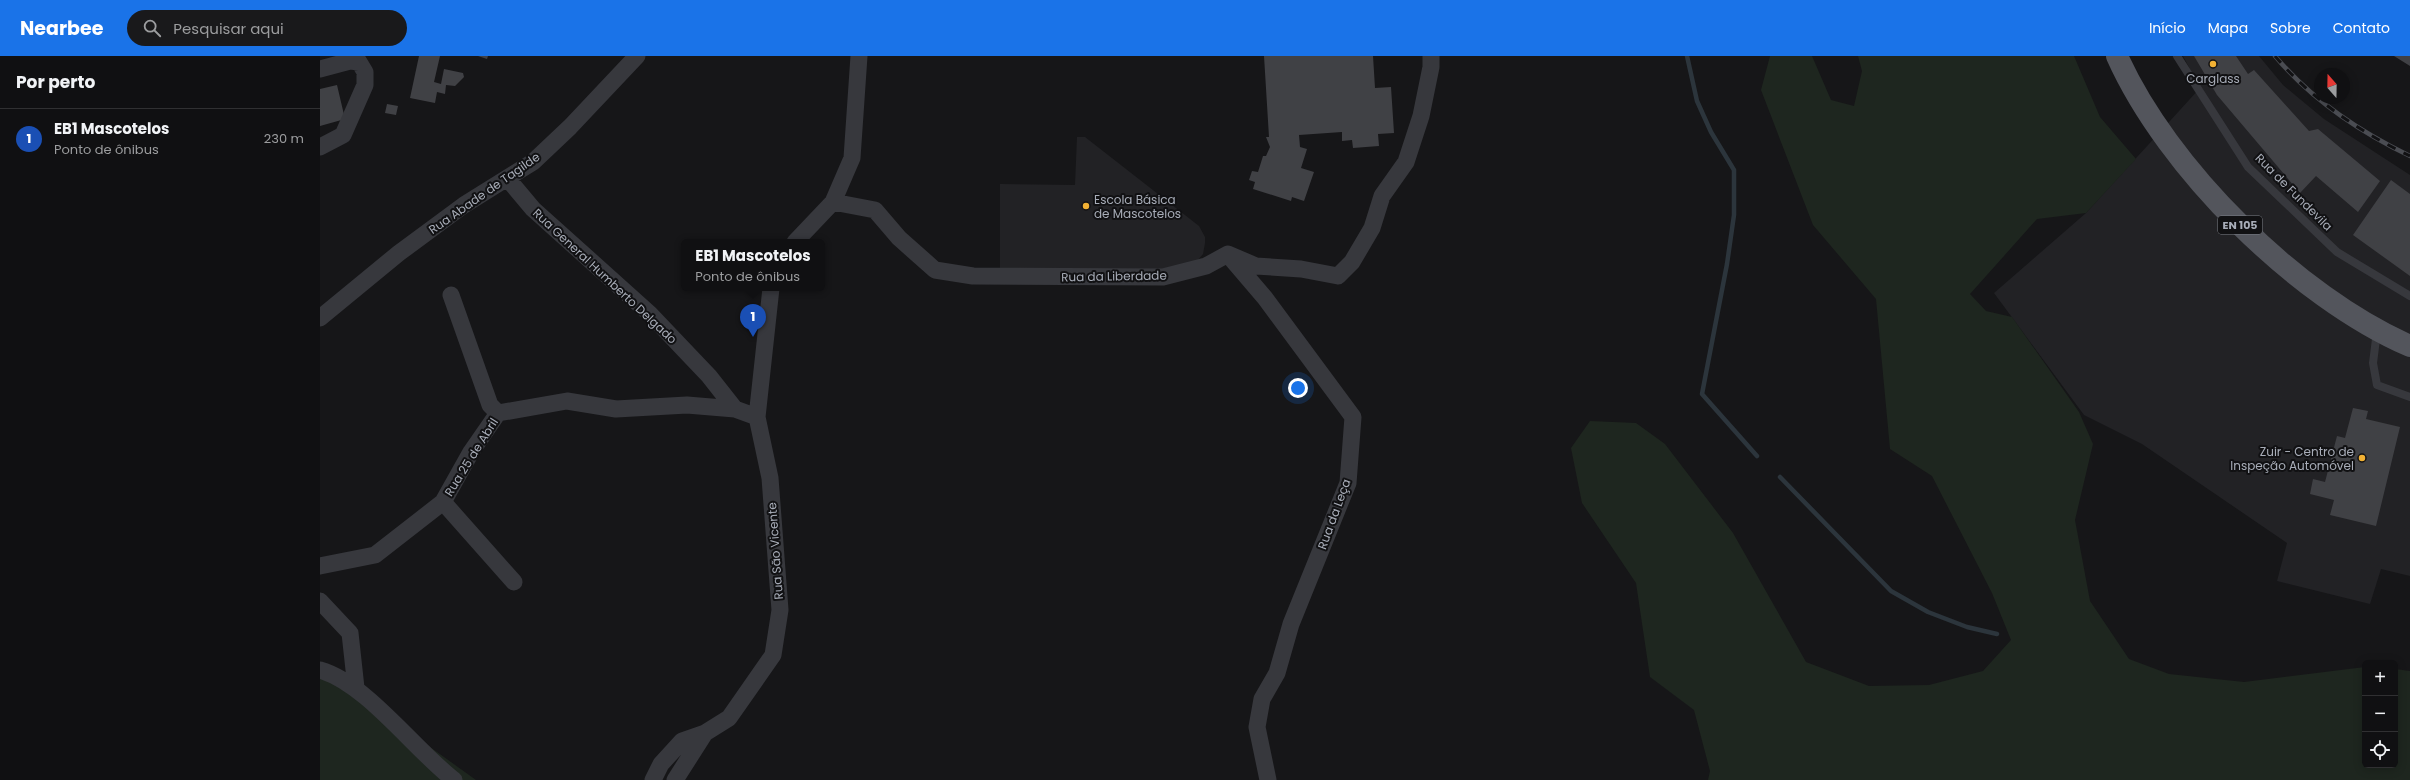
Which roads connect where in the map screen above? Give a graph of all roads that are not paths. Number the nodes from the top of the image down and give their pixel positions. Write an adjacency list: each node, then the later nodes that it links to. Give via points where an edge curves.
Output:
1 (638, 56): 9 (street, Rua Abade de Tagilde, via 533,162)
2 (859, 56): 10 (street, via 852,158)
3 (1431, 56): 12 (street, via 1421,116 1406,162 1382,196 1372,228 1348,267 1338,276 1301,269 1256,266)
4 (2117, 56): 17 (main road, EN 105, via 2154,122 2231,216 2275,257 2323,296 2351,316)
5 (2177, 56): 15 (lane, Rua de Fundevila, via 2248,167 2337,252)
6 (360, 59): 7 (street); 8 (street, via 365,72 365,85 343,135)
7 (320, 69)
8 (320, 147)
9 (507, 178): 16 (street, Rua Abade de Tagilde, via 464,205 399,253); 20 (street, Rua General Humberto Delgado, via 532,209 650,314 709,376)
10 (833, 202): 11 (street); 12 (street, Rua da Liberdade, via 875,210 899,238 935,270 973,276 1163,277 1206,266)
11 (798, 239)
12 (1228, 254): 33 (street, Rua da Leça, via 1265,298 1353,416 1348,483 1291,624 1277,673 1262,699 1257,727)
13 (770, 291): 22 (street, Rua São Vicente)
14 (452, 295): 21 (street, via 490,405)
15 (2410, 296)
16 (320, 318)
17 (2377, 330): 18 (main road, EN 105); 19 (lane, via 2373,363 2377,385)
18 (2410, 346)
19 (2410, 397)
20 (735, 409): 21 (street, Rua 25 de Abril, via 687,405 616,409 567,401); 22 (street, Rua 25 de Abril)
21 (498, 413): 23 (street, Rua 25 de Abril)
22 (758, 416): 29 (street, Rua São Vicente, via 770,478 780,610 773,655 729,718)
23 (443, 502): 24 (street, Rua 25 de Abril, via 375,555); 25 (street)
24 (320, 566)
25 (514, 582)
26 (320, 601): 28 (street, via 350,633)
27 (320, 670): 28 (street, via 332,673)
28 (356, 688): 30 (street, via 432,763)
29 (704, 733): 31 (street, via 682,741 661,764); 32 (street, Rua São Vicente)
30 (454, 780)
31 (653, 780)
32 (676, 780)
33 (1268, 780)

